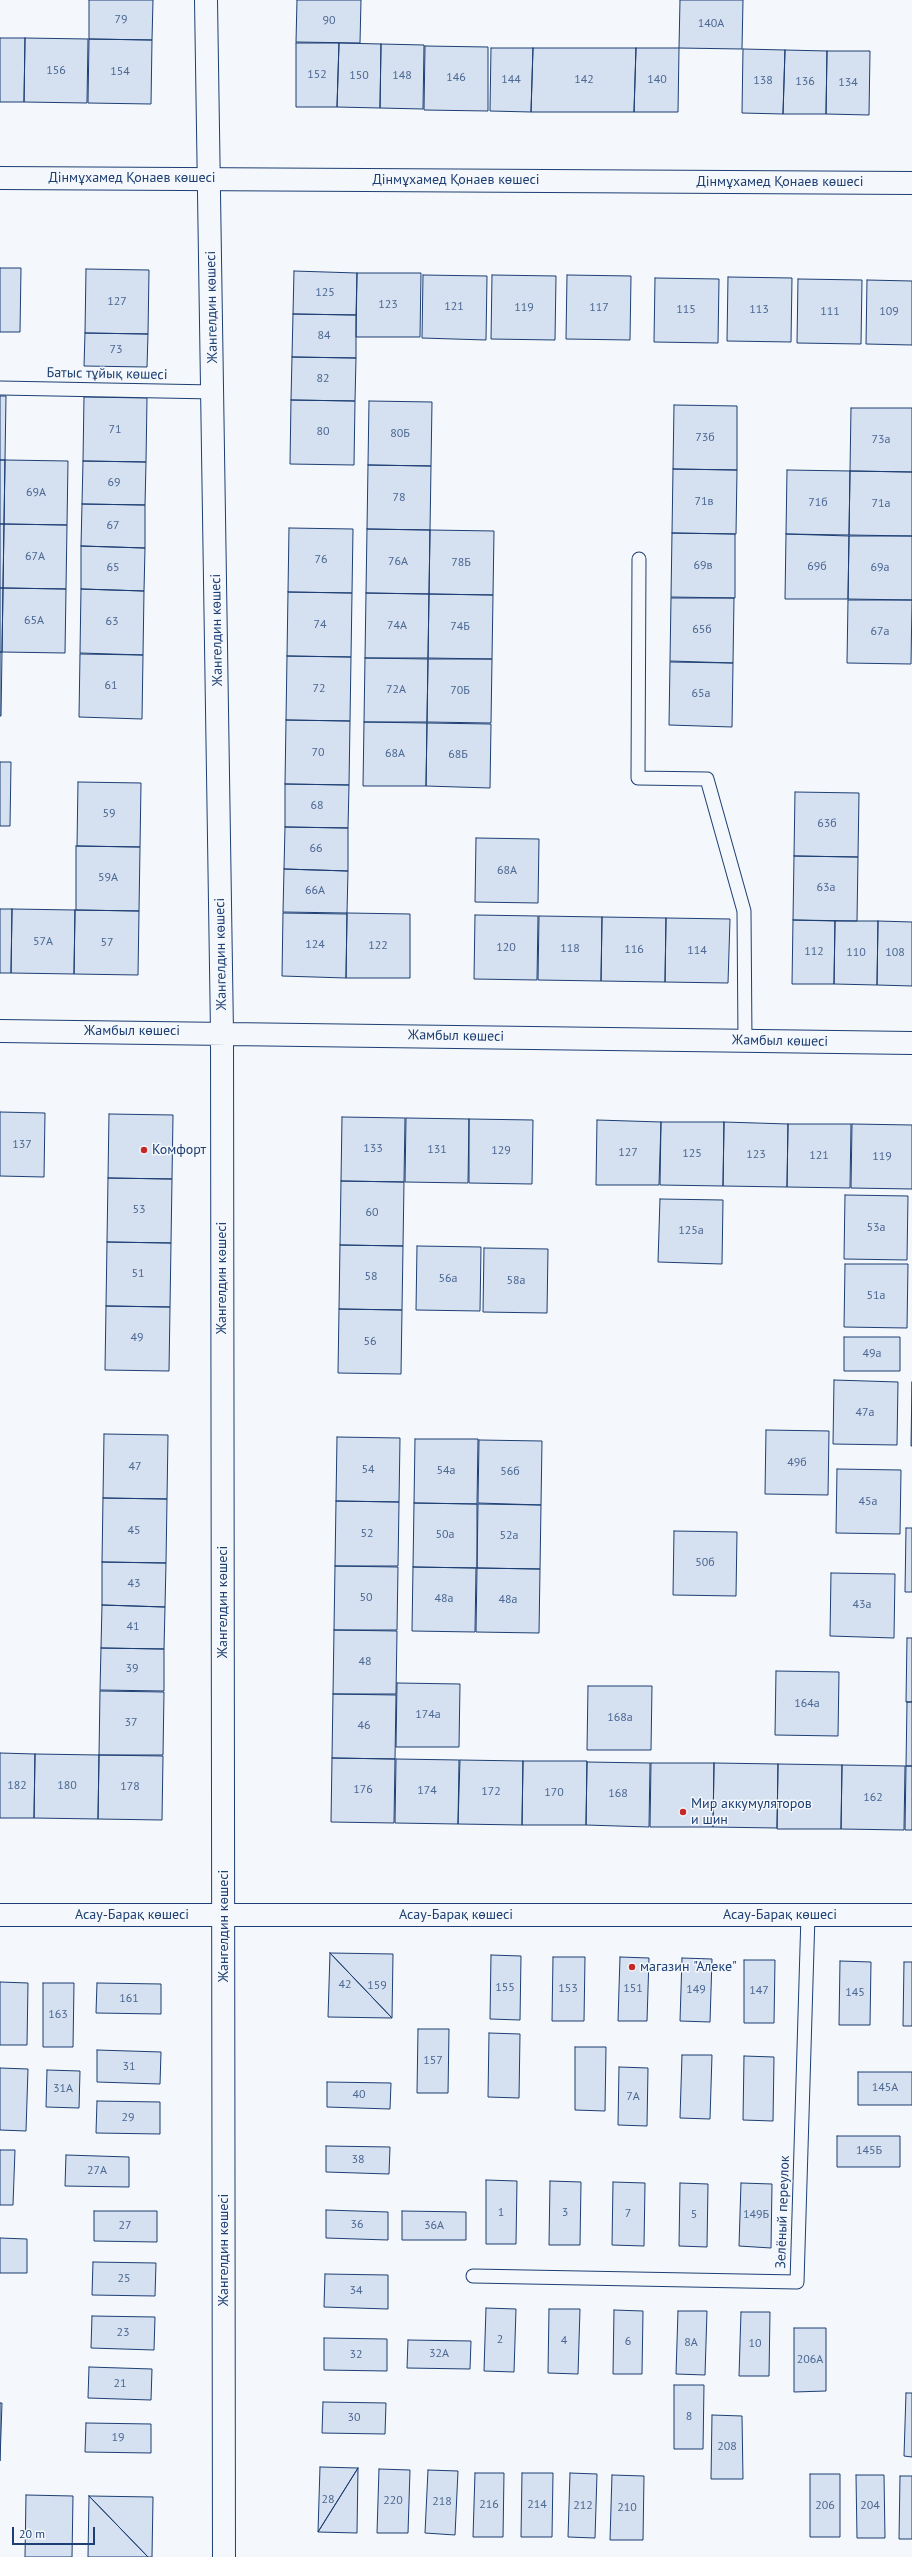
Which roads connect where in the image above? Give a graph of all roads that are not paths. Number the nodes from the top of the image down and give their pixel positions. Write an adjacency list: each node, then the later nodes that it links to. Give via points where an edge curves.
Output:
1 (206, 0): 3 (street, Жангелдин көшесі)
2 (0, 178): 3 (street, Дінмұхамед Қонаев көшесі)
3 (210, 178): 4 (street, Дінмұхамед Қонаев көшесі); 6 (street, Жангелдин көшесі)
4 (912, 183)
5 (0, 388): 6 (lane, Батыс тұйық көшесі)
6 (214, 392): 9 (street, Жангелдин көшесі)
7 (639, 559): 10 (lane, via 638,778 707,779 744,911)
8 (0, 1031): 9 (street, Жамбыл көшесі)
9 (222, 1032): 10 (street, Жамбыл көшесі); 13 (street, Жангелдин көшесі)
10 (745, 1041): 11 (street, Жамбыл көшесі)
11 (912, 1043)
12 (0, 1915): 13 (street, Асау-Барақ көшесі)
13 (224, 1915): 14 (street, Асау-Барақ көшесі); 17 (street, Жангелдин көшесі)
14 (808, 1915): 15 (street, Асау-Барақ көшесі); 16 (lane, Зелёный переулок, via 797,2282)
15 (912, 1915)
16 (473, 2276)
17 (224, 2557)

